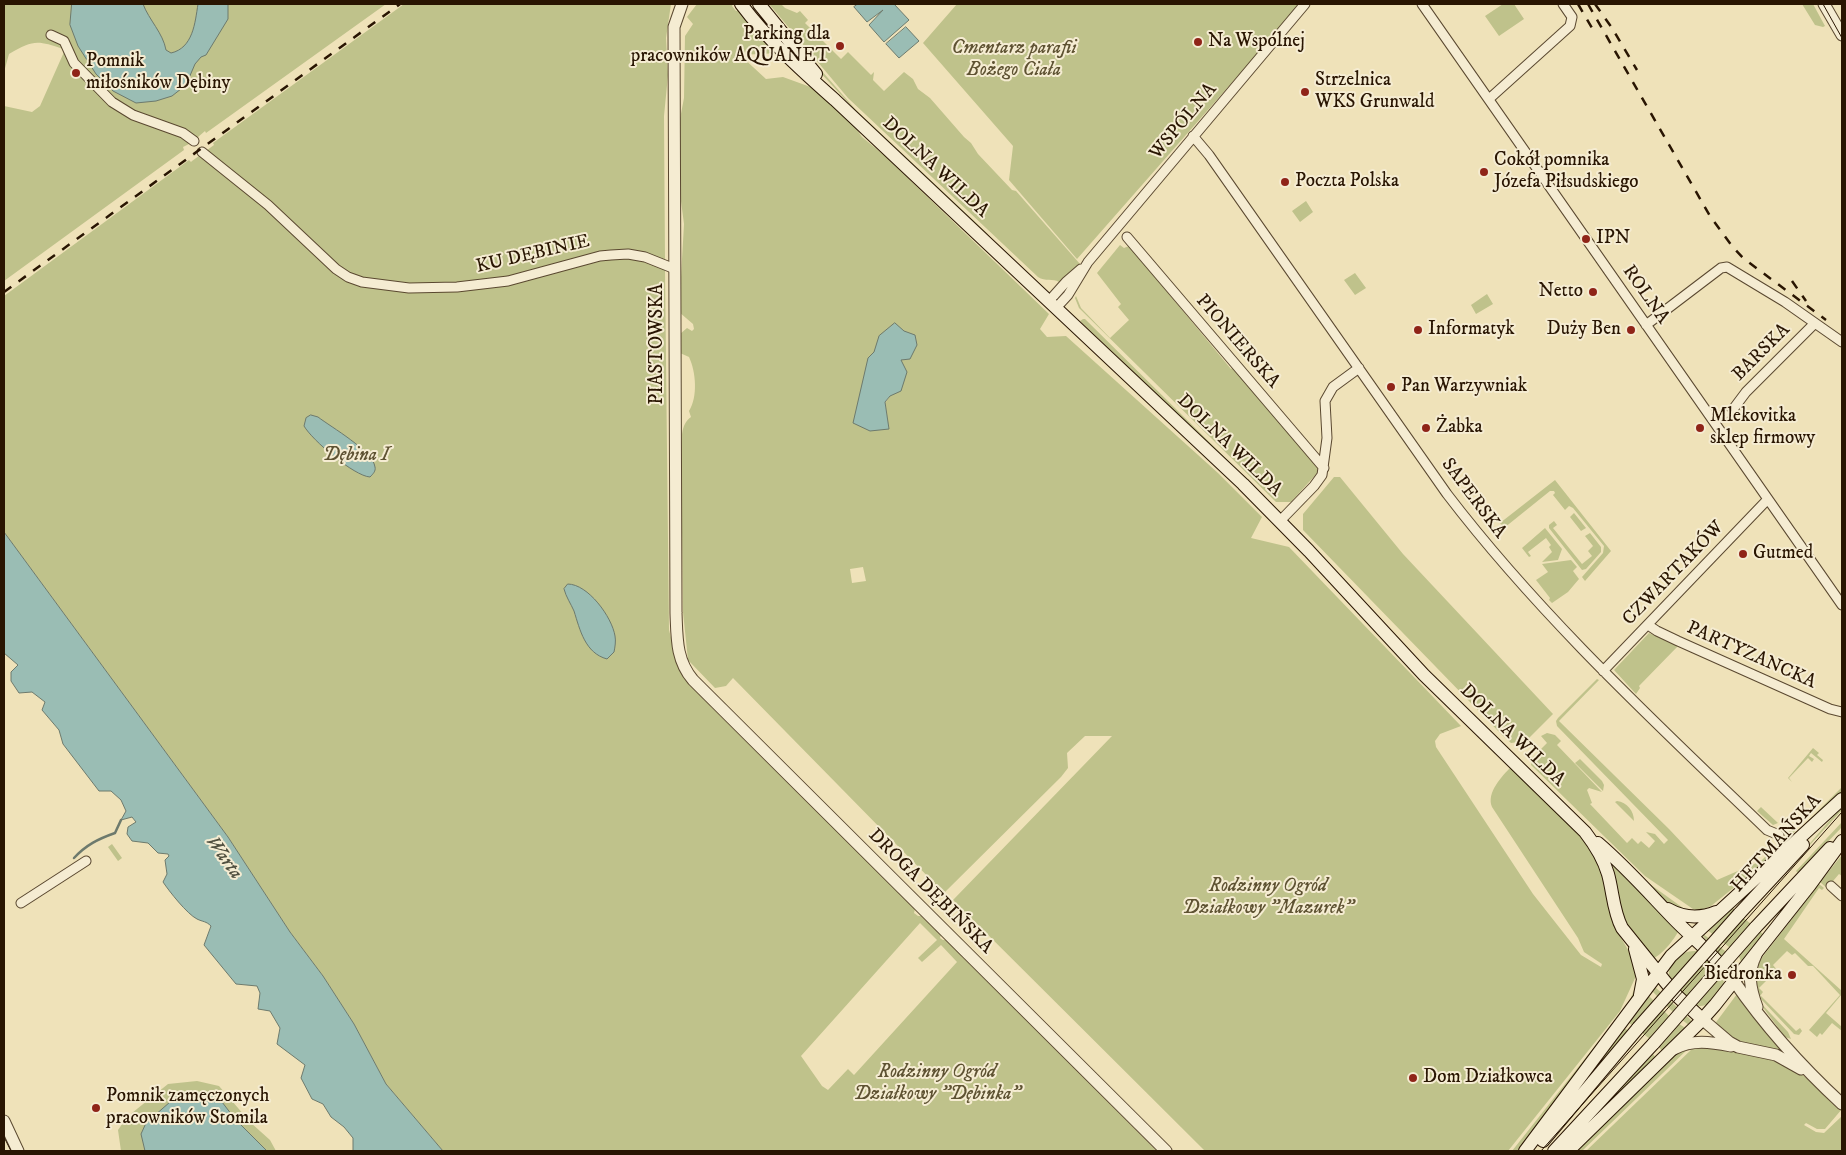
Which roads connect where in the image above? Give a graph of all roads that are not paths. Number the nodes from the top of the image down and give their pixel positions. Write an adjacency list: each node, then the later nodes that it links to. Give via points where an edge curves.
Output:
1 (682, 4): 11 (street, PIASTOWSKA, via 675,22)
2 (690, 4): 11 (street, PIASTOWSKA)
3 (741, 4): 13 (main road, DOLNA WILDA, via 771,40)
4 (759, 4): 13 (main road, DOLNA WILDA)
5 (1305, 4): 14 (street, WSPÓLNA)
6 (1422, 4): 12 (street, ROLNA)
7 (1563, 4): 12 (street, via 1572,17 1570,26)
8 (1824, 4): 10 (street)
9 (51, 35): 15 (street, via 64,41 74,63 112,102 133,115 183,132)
10 (1842, 35)
11 (675, 36): 18 (street, PIASTOWSKA)
12 (1489, 99): 21 (street, ROLNA)
13 (836, 100): 19 (main road, DOLNA WILDA)
14 (1193, 136): 19 (street, WSPÓLNA, via 1088,262 1068,294); 23 (street, SAPERSKA)
15 (194, 141)
16 (202, 152): 18 (street, KU DĘBINIE, via 268,205 336,269 362,282 409,288 457,287 508,281 600,256 628,254)
17 (1127, 237): 27 (street, PIONIERSKA)
18 (675, 269): 32 (street, PIASTOWSKA, via 676,613)
19 (1052, 305): 29 (main road, DOLNA WILDA)
20 (1815, 323): 21 (street, via 1727,266); 22 (street); 24 (street, BARSKA)
21 (1646, 325): 26 (street, ROLNA)
22 (1842, 342)
23 (1359, 368): 27 (street, via 1333,387 1325,401 1327,438); 33 (street, SAPERSKA, via 1480,537)
24 (1734, 408)
25 (1724, 414): 26 (street)
26 (1714, 421): 28 (street, ROLNA)
27 (1324, 468): 29 (street, via 1314,486)
28 (1768, 499): 30 (street, ROLNA); 31 (street, CZWARTAKÓW)
29 (1280, 521): 36 (main road, DOLNA WILDA, via 1424,675)
30 (1842, 605)
31 (1648, 625): 33 (street, CZWARTAKÓW); 34 (street, PARTYZANCKA, via 1657,632)
32 (679, 653): 60 (street, DROGA DĘBIŃSKA, via 693,680)
33 (1603, 671): 37 (street, SAPERSKA, via 1768,830)
34 (1842, 712)
35 (1842, 799): 45 (main road); 62 (main road, HETMAŃSKA, bridge, via 1638,1028)
36 (1584, 832): 44 (main road, DOLNA WILDA, via 1607,850); 47 (main road, DOLNA WILDA, via 1601,854 1616,917)
37 (1779, 835)
38 (1842, 836): 63 (main road, bridge)
39 (1842, 841): 48 (main road)
40 (86, 861): 43 (street)
41 (1831, 886): 42 (street)
42 (1842, 896)
43 (21, 903)
44 (1660, 903): 45 (main road, via 1689,917); 46 (main road, DOLNA WILDA)
45 (1721, 910): 46 (main road)
46 (1692, 936): 49 (main road); 50 (main road, DOLNA WILDA)
47 (1632, 940): 49 (main road, DOLNA WILDA); 51 (main road, via 1643,979)
48 (1760, 947): 50 (main road); 52 (street, via 1750,982)
49 (1658, 974): 51 (main road); 53 (main road, DOLNA WILDA)
50 (1734, 981): 52 (street); 53 (main road)
51 (1635, 1004): 61 (main road)
52 (1761, 1015): 56 (street)
53 (1702, 1019): 54 (street); 55 (main road)
54 (1738, 1047): 55 (street, via 1699,1042 1682,1045); 56 (street, via 1776,1056)
55 (1668, 1053): 64 (main road)
56 (1811, 1075): 57 (street)
57 (1842, 1104)
58 (4, 1121): 59 (street)
59 (18, 1151)
60 (1166, 1151)
61 (1525, 1151)
62 (1534, 1151)
63 (1554, 1151)
64 (1568, 1151)

